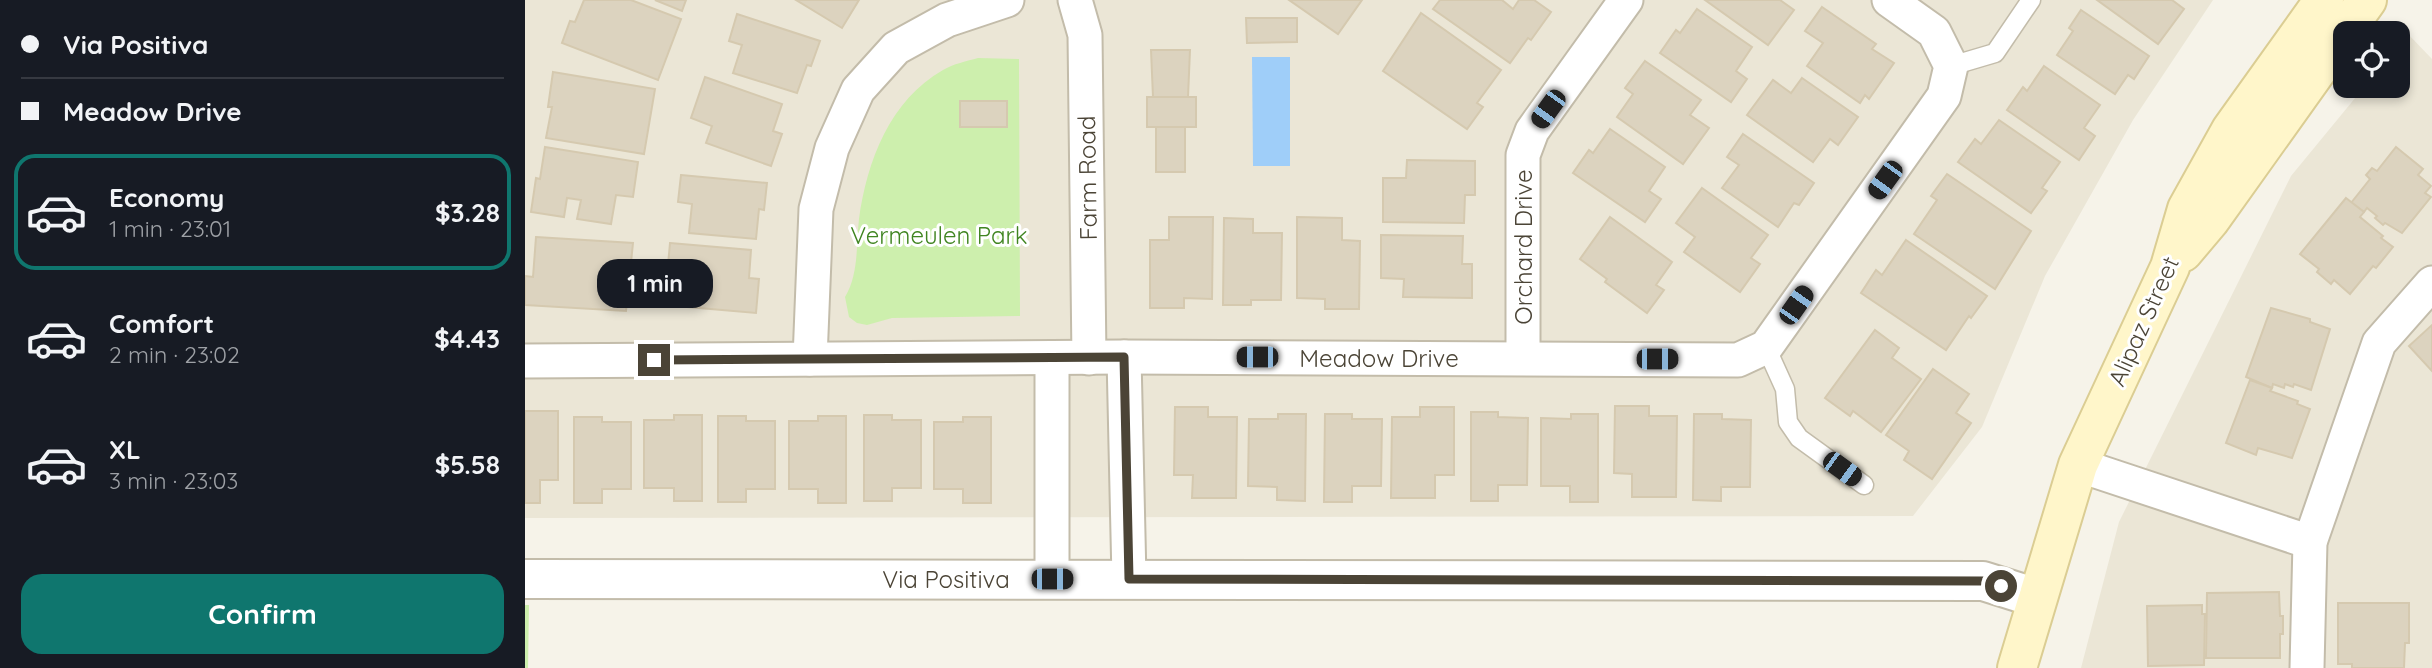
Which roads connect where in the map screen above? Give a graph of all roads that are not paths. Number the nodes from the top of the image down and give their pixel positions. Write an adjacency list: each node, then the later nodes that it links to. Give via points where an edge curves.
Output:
1 (1007, 0): 16 (street, via 947,20 896,48 858,90 832,148 816,209)
2 (1075, 0): 14 (street, Farm Road, via 1085,35)
3 (1626, 0): 15 (street, Orchard Drive, via 1532,131 1523,155)
4 (1889, 0): 8 (street, via 1934,32)
5 (2031, 0): 8 (lane, via 1994,53)
6 (2324, 0): 9 (main road, Alipaz Street, via 2231,130 2187,209)
7 (2367, 0): 9 (main road, via 2210,220)
8 (1951, 66): 11 (street, via 1944,96)
9 (2170, 267): 18 (main road, Alipaz Street)
10 (2432, 283): 20 (street, via 2379,342)
11 (1766, 347): 15 (street, Meadow Drive, via 1738,360); 19 (lane, via 1785,389 1788,422 1799,438)
12 (1124, 357): 14 (street, Meadow Drive); 15 (street, Meadow Drive); 23 (street)
13 (1052, 358): 14 (street, Meadow Drive); 16 (street, Meadow Drive); 22 (street)
14 (1089, 358)
15 (1523, 358)
16 (810, 359): 17 (street, Meadow Drive)
17 (525, 362)
18 (2078, 465): 20 (street); 24 (main road, Alipaz Street)
19 (1864, 485)
20 (2311, 542): 26 (street)
21 (525, 579): 22 (street, Via Positiva)
22 (1052, 579): 23 (street, Via Positiva)
23 (1129, 579): 24 (street, Via Positiva, via 1983,581)
24 (2037, 598): 25 (main road, Alipaz Street)
25 (2017, 668)
26 (2307, 668)

